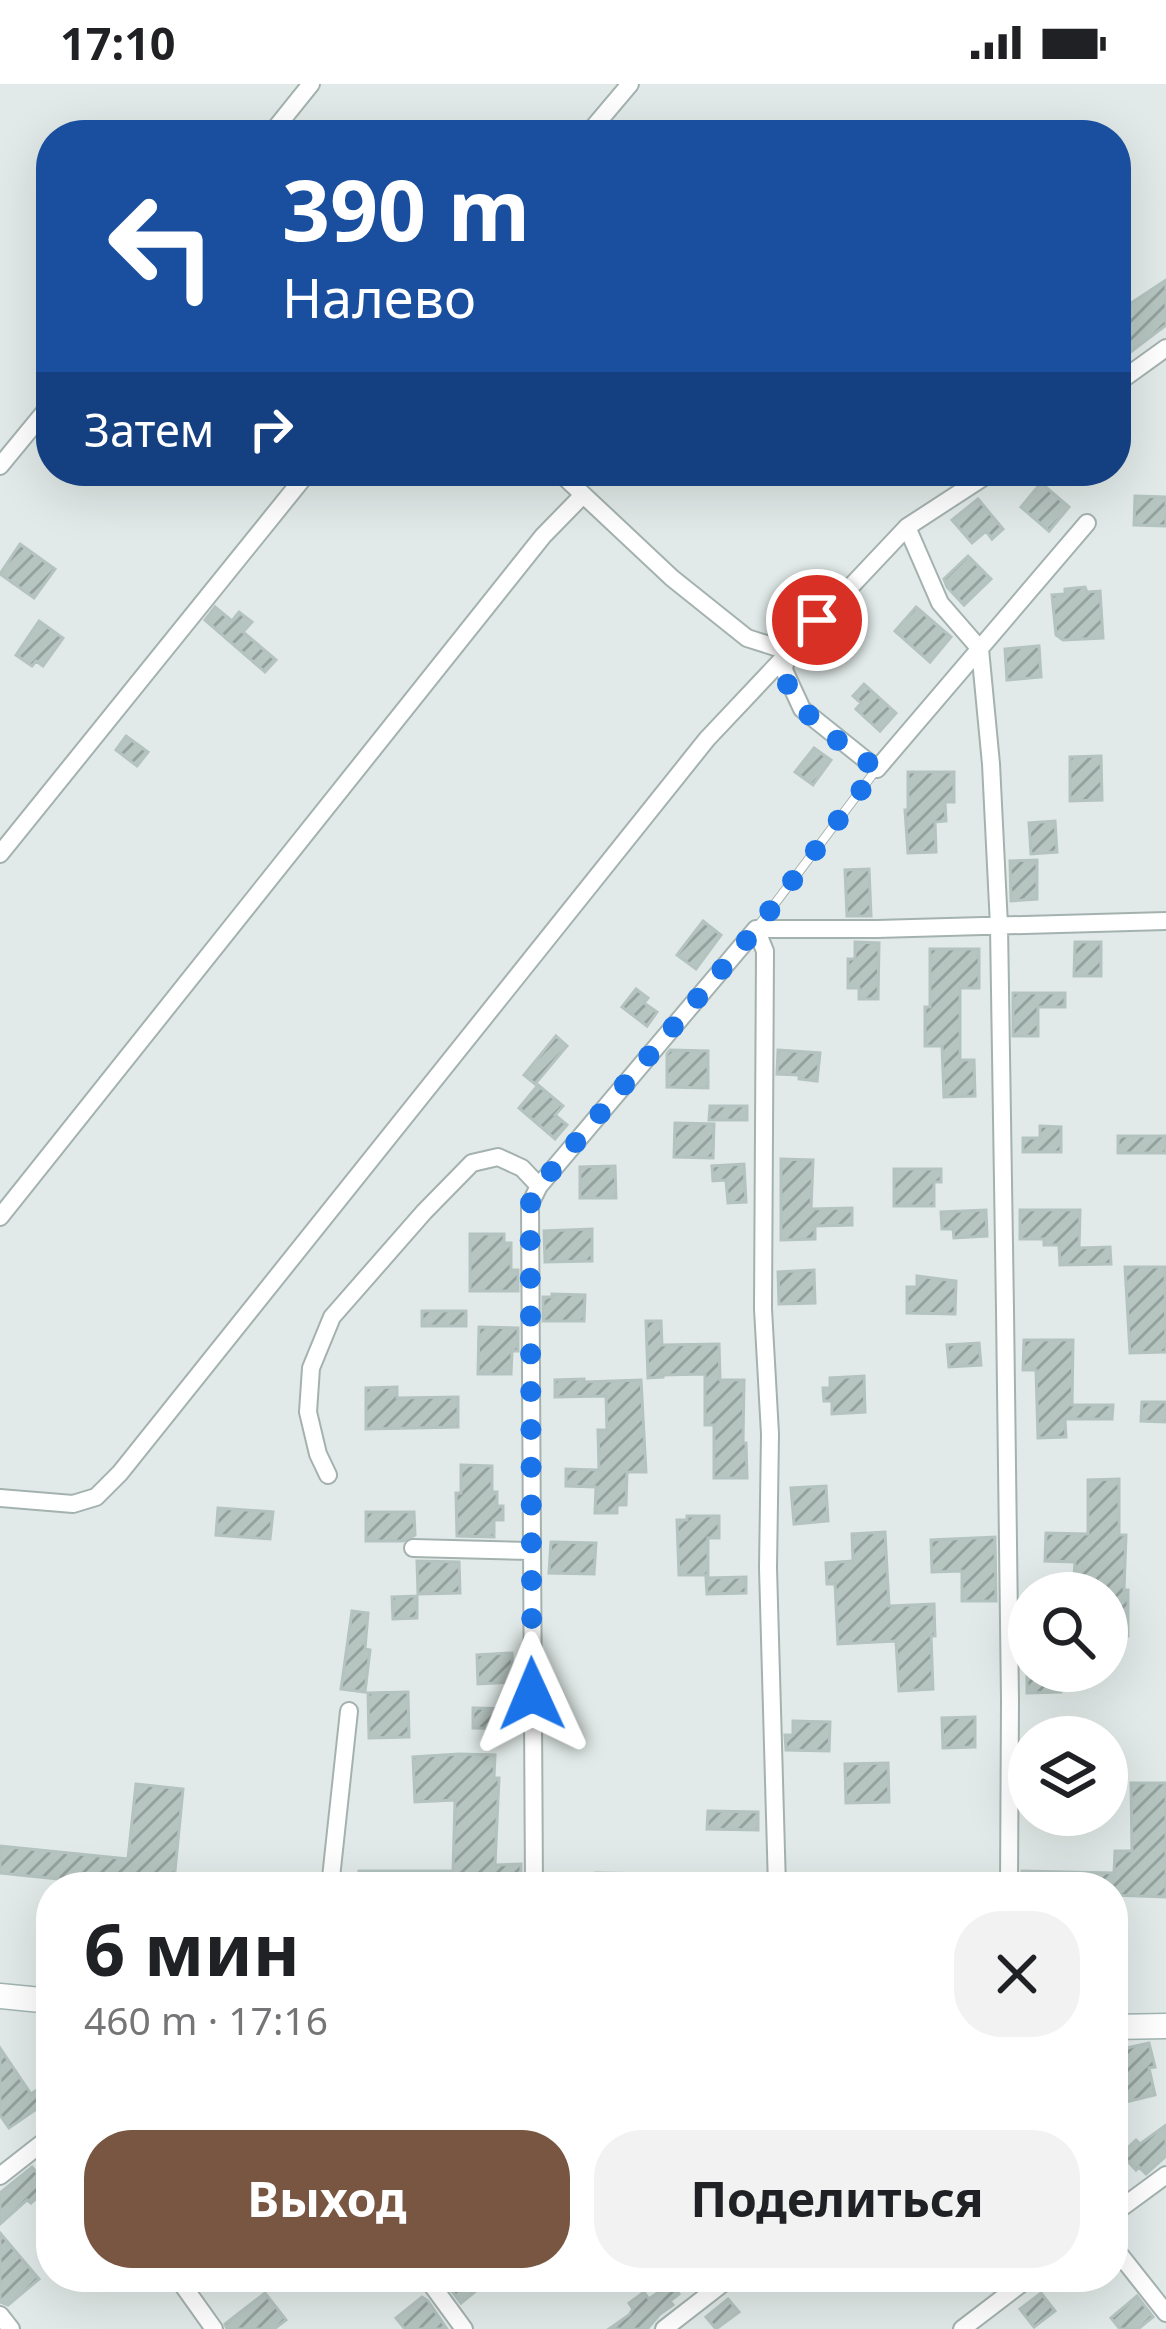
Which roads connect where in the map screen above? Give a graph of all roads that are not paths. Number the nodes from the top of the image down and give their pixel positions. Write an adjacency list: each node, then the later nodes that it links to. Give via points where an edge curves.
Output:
1 (311, 84): 3 (street)
2 (630, 84): 4 (street)
3 (282, 120)
4 (600, 120)
5 (1166, 347): 6 (street)
6 (1131, 373)
7 (36, 422): 8 (street)
8 (0, 466)
9 (296, 486): 18 (street)
10 (574, 486): 12 (street)
11 (971, 486): 14 (street)
12 (584, 495): 16 (street, via 747,638); 23 (street, via 543,536)
13 (1087, 523): 15 (street)
14 (907, 527): 15 (street, via 940,603); 16 (street)
15 (980, 650): 17 (street); 20 (street)
16 (788, 651): 17 (street, via 784,670 802,709); 25 (street, via 707,739 121,1472 96,1497 73,1504)
17 (877, 769): 21 (lane)
18 (0, 854)
19 (1166, 921): 20 (street)
20 (999, 926): 21 (street); 32 (street)
21 (756, 929): 22 (street); 31 (street, via 764,951)
22 (539, 1186): 24 (street, via 498,1157 472,1163 332,1317 311,1368 308,1412); 27 (street, via 529,1220)
23 (0, 1217)
24 (328, 1475)
25 (0, 1498)
26 (413, 1548): 27 (street)
27 (530, 1551): 30 (street)
28 (349, 1711): 29 (street)
29 (333, 1872)
30 (534, 1872)
31 (777, 1872)
32 (1009, 1872)
33 (0, 1996): 34 (street)
34 (36, 1999)
35 (1128, 2026): 36 (street)
36 (1166, 2026)
37 (36, 2148): 39 (street)
38 (1166, 2175): 40 (street)
39 (0, 2176)
40 (1128, 2203)
41 (1128, 2265): 46 (street)
42 (188, 2292): 49 (street)
43 (440, 2292): 50 (street)
44 (712, 2292): 51 (street)
45 (1010, 2292): 52 (street)
46 (1166, 2313)
47 (0, 2315): 48 (street)
48 (11, 2329)
49 (214, 2329)
50 (464, 2329)
51 (664, 2329)
52 (962, 2329)

